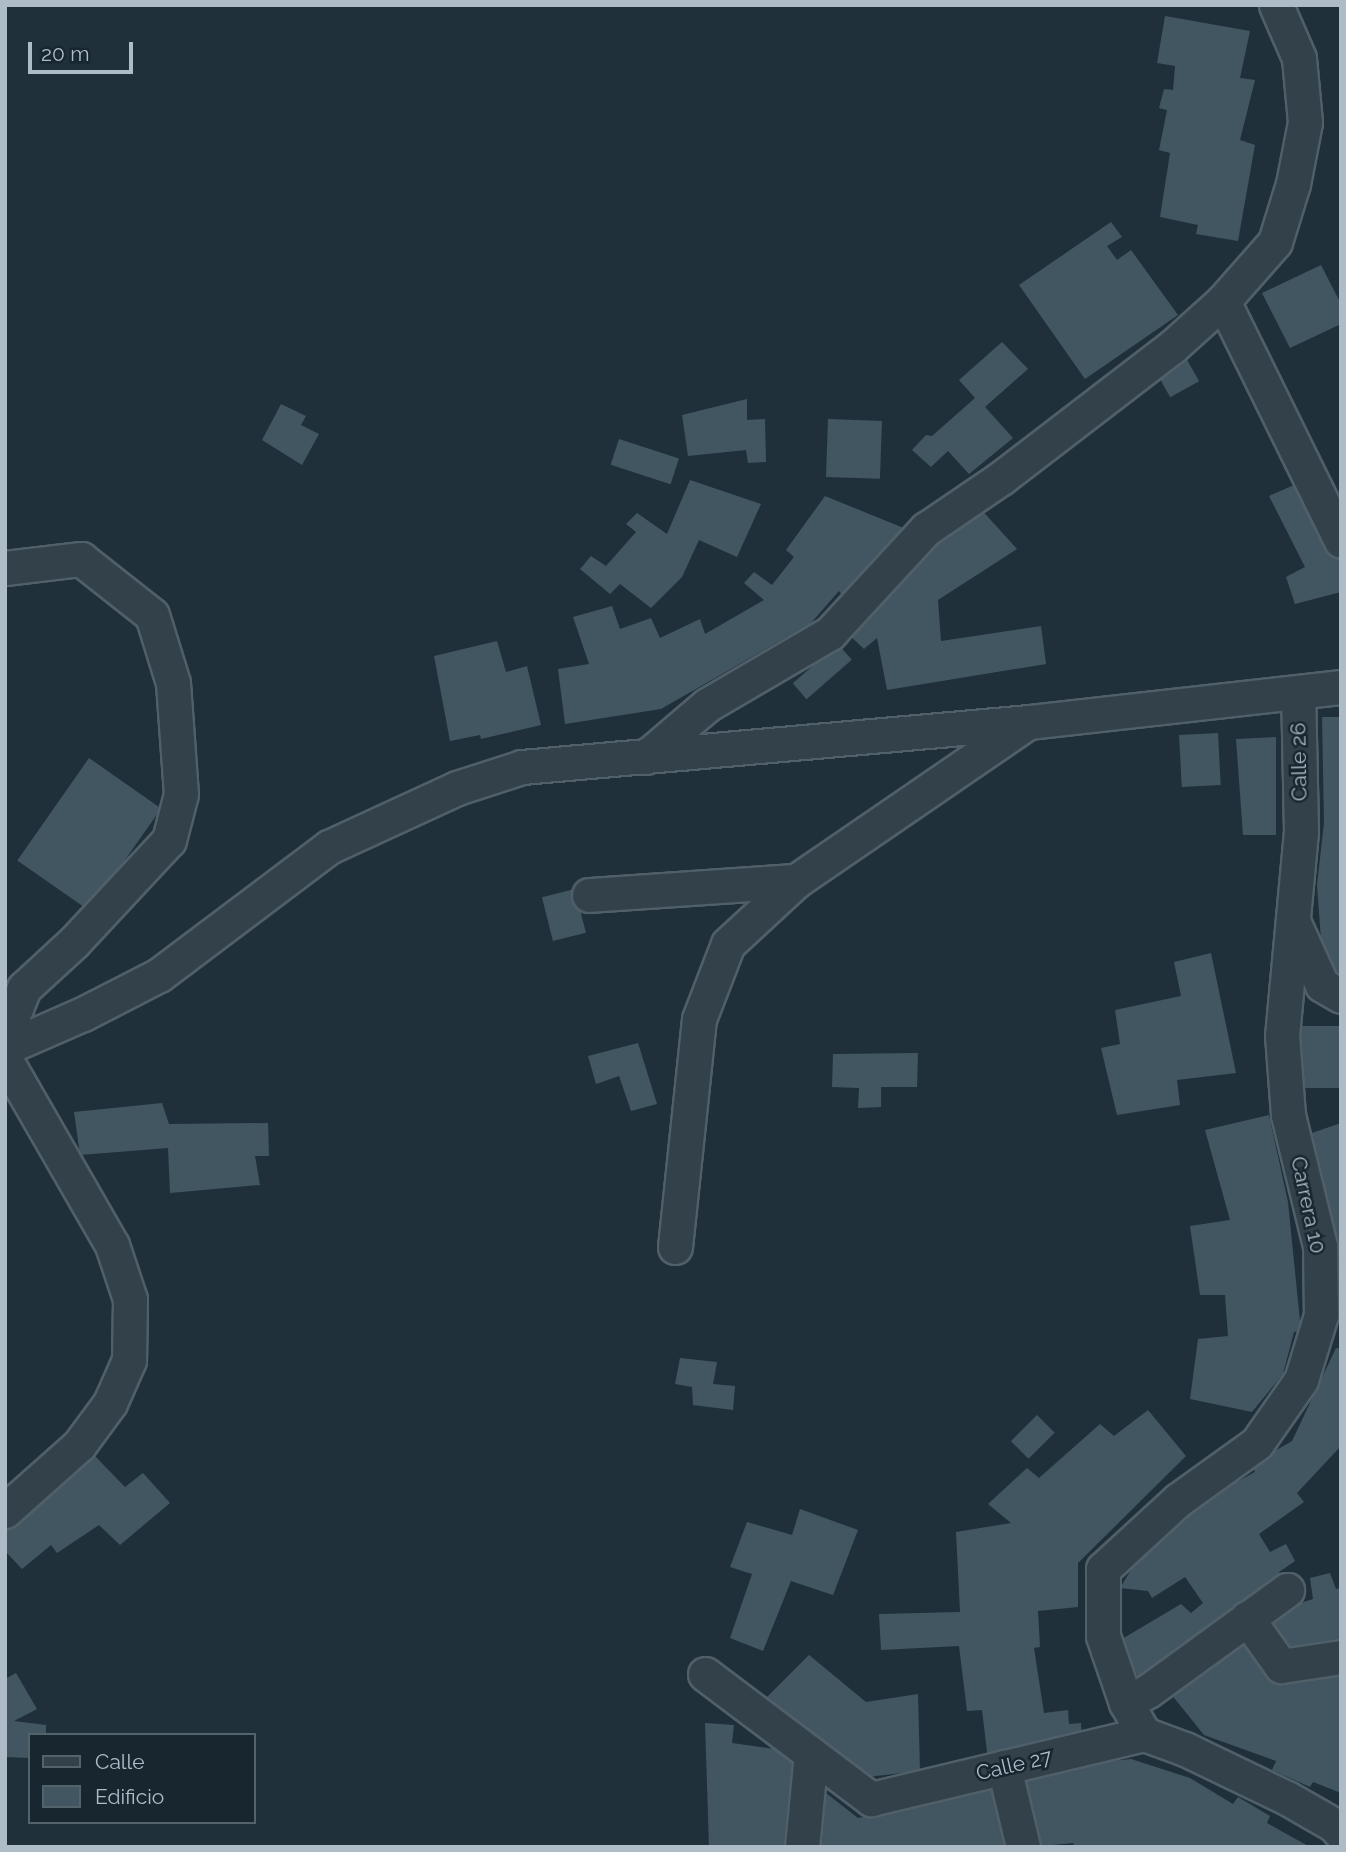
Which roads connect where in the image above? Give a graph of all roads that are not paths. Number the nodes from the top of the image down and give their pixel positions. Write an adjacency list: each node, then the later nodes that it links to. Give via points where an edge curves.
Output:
1 (1276, 5): 2 (street, via 1299,58 1302,135 1275,242)
2 (1223, 301): 3 (street); 8 (street, via 1161,355 1001,478 926,529 830,633 707,705)
3 (1341, 541)
4 (5, 568): 14 (street, via 81,559 152,615 173,682 181,794 169,840 74,942 24,988)
5 (1341, 687): 6 (street)
6 (1298, 693): 7 (street); 9 (street, Calle 26)
7 (1029, 722): 8 (street); 10 (street)
8 (646, 757): 15 (street, via 522,767 457,788 389,818 329,847 159,975)
9 (1301, 831): 12 (street, Carrera 10)
10 (796, 881): 11 (street); 17 (street, via 728,944 699,1019)
11 (589, 895)
12 (1291, 917): 13 (street, via 1322,985); 18 (street, Carrera 10, via 1282,1036 1288,1115)
13 (1341, 996)
14 (5, 1036)
15 (5, 1048)
16 (5, 1059): 19 (street, via 112,1245 131,1299 129,1360 110,1403 79,1445)
17 (675, 1247)
18 (1331, 1306): 24 (street, Carrera 10, via 1301,1380 1257,1443 1178,1500 1103,1569 1103,1636)
19 (5, 1511)
20 (1287, 1590): 21 (street)
21 (1247, 1618): 22 (street, via 1281,1666); 24 (street)
22 (1341, 1657)
23 (705, 1674): 26 (street, Calle 27)
24 (1126, 1703): 25 (street, Carrera 10)
25 (1144, 1734): 27 (street, Calle 27); 28 (street, via 1185,1749)
26 (811, 1754): 27 (street, Calle 27, via 871,1799); 29 (street)
27 (1004, 1767): 30 (street)
28 (1338, 1826)
29 (802, 1847)
30 (1023, 1847)

